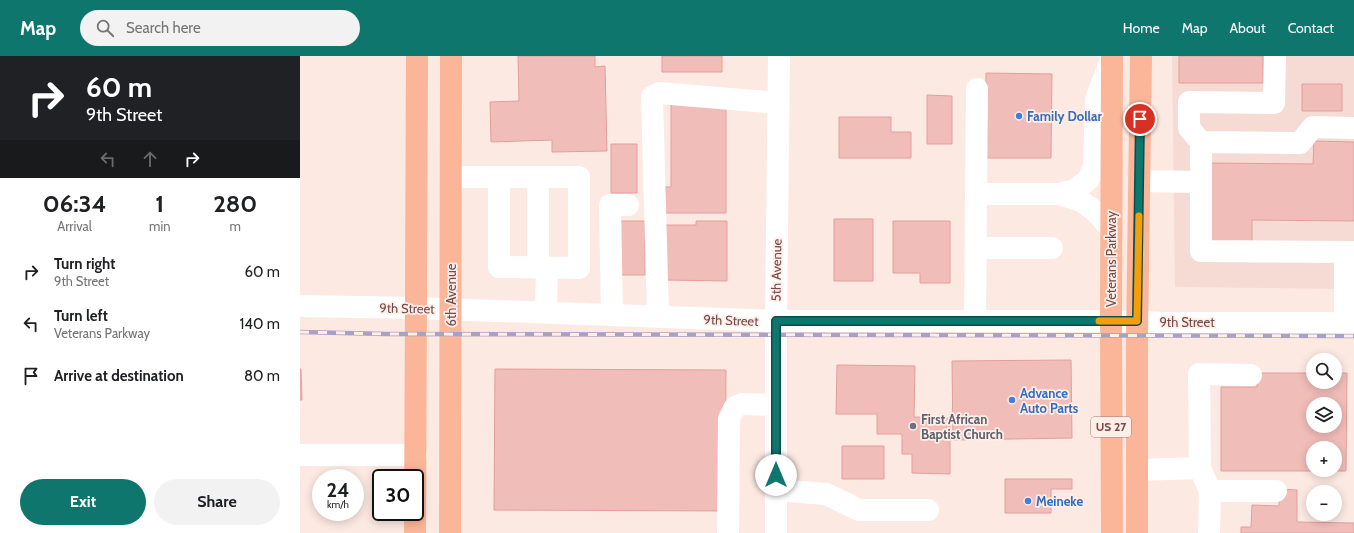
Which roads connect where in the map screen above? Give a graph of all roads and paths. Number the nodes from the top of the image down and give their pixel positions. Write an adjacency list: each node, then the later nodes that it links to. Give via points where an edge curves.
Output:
1 (417, 56): 25 (main road)
2 (451, 56): 11 (main road, 6th Avenue)
3 (779, 56): 8 (street, 5th Avenue)
4 (1141, 56): 14 (main road, Veterans Parkway / US 27)
5 (1275, 56): 10 (street, via 1274,103 1189,102 1189,128)
6 (1112, 57): 17 (street, via 1096,99 1094,165 1089,179 1075,190); 19 (main road, Veterans Parkway / US 27)
7 (977, 88): 16 (street)
8 (778, 103): 29 (street, via 659,94 652,97); 30 (street, 5th Avenue)
9 (1354, 128): 10 (street, via 1314,127 1300,143)
10 (1201, 142): 15 (street)
11 (451, 177): 12 (street); 26 (main road, 6th Avenue)
12 (499, 177): 13 (street); 23 (street, via 499,267)
13 (538, 177): 23 (street); 23 (street, via 580,177 579,268)
14 (1139, 181): 15 (street); 33 (main road, Veterans Parkway / US 27)
15 (1201, 182): 22 (street, via 1201,251)
16 (976, 194): 17 (street); 20 (street)
17 (1059, 194): 19 (street, via 1081,201 1096,212)
18 (628, 205): 28 (street, via 610,205)
19 (1111, 229): 32 (main road, Veterans Parkway / US 27)
20 (976, 248): 21 (street); 31 (street)
21 (1052, 248)
22 (1350, 252): 34 (street)
23 (542, 268): 27 (street)
24 (300, 306): 25 (street, 9th Street)
25 (416, 308): 26 (street, 9th Street); 38 (main road)
26 (450, 309): 27 (street, 9th Street); 46 (main road, 6th Avenue)
27 (546, 313): 28 (street, 9th Street)
28 (612, 315): 29 (street, 9th Street)
29 (658, 317): 30 (street, 9th Street)
30 (776, 321): 31 (street, 9th Street); 36 (street, 5th Avenue)
31 (975, 321): 32 (street, 9th Street)
32 (1111, 321): 33 (street, 9th Street); 49 (main road, Veterans Parkway / US 27)
33 (1137, 321): 34 (street, 9th Street); 40 (main road, Veterans Parkway / US 27)
34 (1350, 323)
35 (1250, 375): 39 (street, via 1199,374)
36 (776, 405): 41 (street, 5th Avenue); 47 (street, via 742,404 735,407 730,419)
37 (300, 455): 38 (street)
38 (416, 455): 45 (main road)
39 (1200, 468): 40 (street); 42 (street)
40 (1137, 470): 50 (main road, Veterans Parkway / US 27)
41 (776, 490): 44 (street, via 826,494 859,510); 48 (street, 5th Avenue)
42 (1210, 491): 43 (street); 51 (street)
43 (1276, 491)
44 (928, 510)
45 (415, 533)
46 (450, 533)
47 (728, 533)
48 (776, 533)
49 (1112, 533)
50 (1137, 533)
51 (1209, 533)

